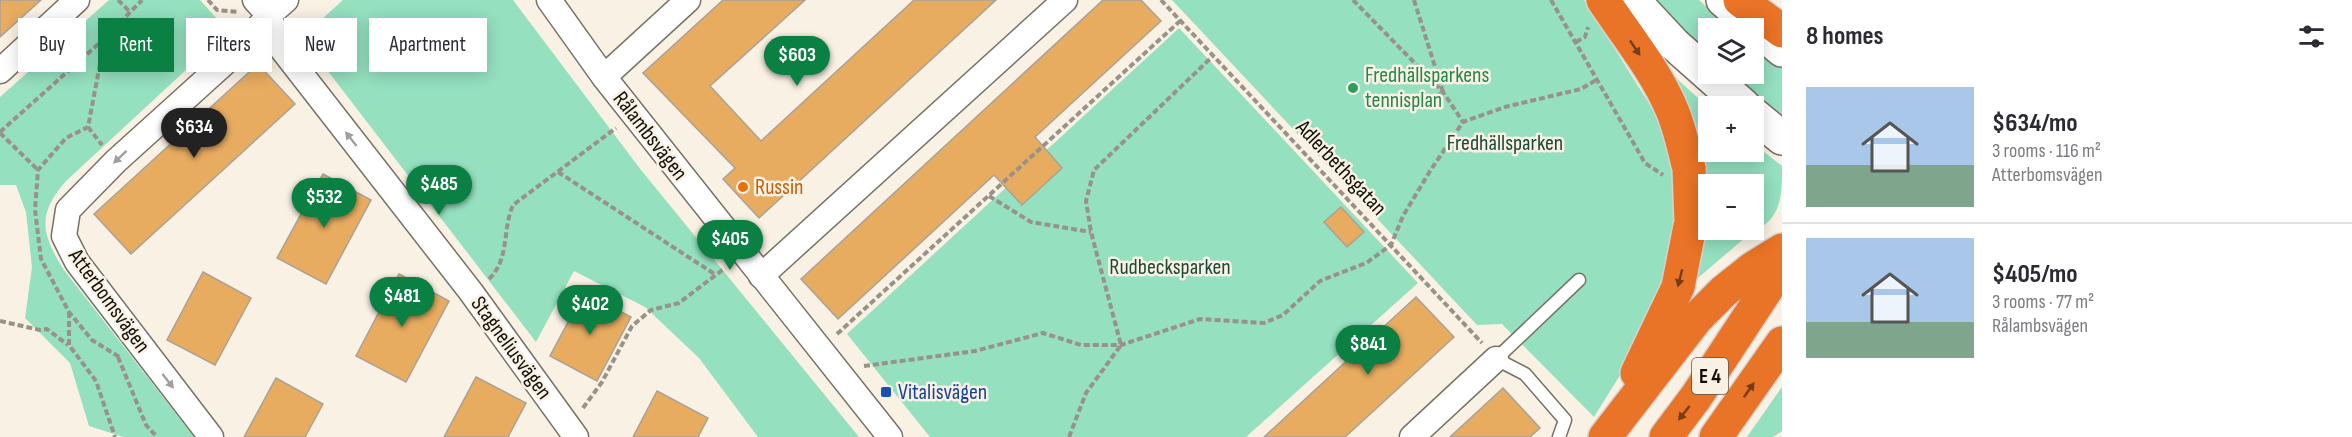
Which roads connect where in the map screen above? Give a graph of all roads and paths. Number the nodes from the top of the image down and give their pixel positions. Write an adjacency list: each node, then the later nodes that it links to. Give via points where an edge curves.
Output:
1 (77, 0): 23 (street)
2 (118, 0): 16 (path)
3 (142, 0): 16 (path)
4 (549, 0): 25 (street, Rålambsvägen)
5 (688, 0): 25 (street)
6 (1065, 0): 46 (street)
7 (1161, 0): 18 (path, Adlerbethsgatan)
8 (1353, 0): 27 (path)
9 (1414, 0): 27 (path)
10 (1551, 0): 26 (path)
11 (1603, 0): 38 (highway, one-way to 38, via 1672,110 1682,137)
12 (1633, 0): 28 (main road, via 1674,44)
13 (1723, 0): 21 (main road)
14 (1740, 0): 19 (highway)
15 (270, 5): 61 (street, Atterbomsvägen, one-way to 61, via 240,49 116,161 69,210 64,236 77,262); 62 (street, Stagneliusvägen, one-way to 15, via 471,292 281,48)
16 (130, 12): 17 (path)
17 (124, 18)
18 (1180, 21): 22 (path, Adlerbethsgatan); 39 (path)
19 (1782, 31)
20 (98, 44): 34 (path)
21 (1782, 50)
22 (1214, 56): 40 (path, via 1094,171 1086,201); 41 (path, Adlerbethsgatan)
23 (0, 71)
24 (98, 72): 32 (path)
25 (604, 77): 46 (street, Rålambsvägen)
26 (1596, 80): 30 (path, via 1581,89 1505,107); 38 (path, via 1645,163)
27 (1443, 92): 29 (path); 30 (path)
28 (1733, 96)
29 (1421, 107)
30 (1463, 122): 41 (path, via 1403,216)
31 (1764, 123): 35 (main road)
32 (88, 126): 34 (path, via 66,138 38,170); 36 (path)
33 (616, 128): 37 (path)
34 (0, 132)
35 (1782, 138)
36 (101, 144)
37 (558, 172): 45 (path); 47 (path, via 513,205 505,253)
38 (1681, 175): 67 (highway, one-way to 67, bridge, via 1691,221 1680,277 1670,308)
39 (989, 196): 40 (path, via 1031,222); 51 (path)
40 (1091, 232): 55 (path)
41 (1391, 245): 55 (path, via 1366,263 1320,282 1283,315 1264,323 1200,319); 56 (path, Adlerbethsgatan)
42 (1782, 250): 43 (highway)
43 (1767, 267): 68 (highway, via 1724,291 1697,318); 69 (highway, E 4, one-way to 69, via 1753,314)
44 (725, 268): 45 (path)
45 (716, 275): 58 (path, via 679,303 651,310 632,326)
46 (761, 276): 63 (street, Rålambsvägen)
47 (492, 278)
48 (1579, 280): 56 (lane)
49 (69, 312): 54 (path)
50 (0, 321): 54 (path, via 47,329)
51 (837, 334)
52 (1782, 343): 70 (highway, E 4, one-way to 52)
53 (98, 344): 60 (path, via 117,356 146,425)
54 (69, 345): 59 (path, via 96,381)
55 (1121, 345): 57 (path, via 1081,345 1043,333 975,351); 64 (path, via 1086,393)
56 (1496, 359): 65 (street); 66 (lane, via 1525,374 1565,420)
57 (864, 366)
58 (602, 382)
59 (115, 437)
60 (157, 437)
61 (211, 437)
62 (576, 437)
63 (890, 437)
64 (1069, 437)
65 (1412, 437)
66 (1559, 437)
67 (1599, 437)
68 (1605, 437)
69 (1666, 437)
70 (1716, 437)

